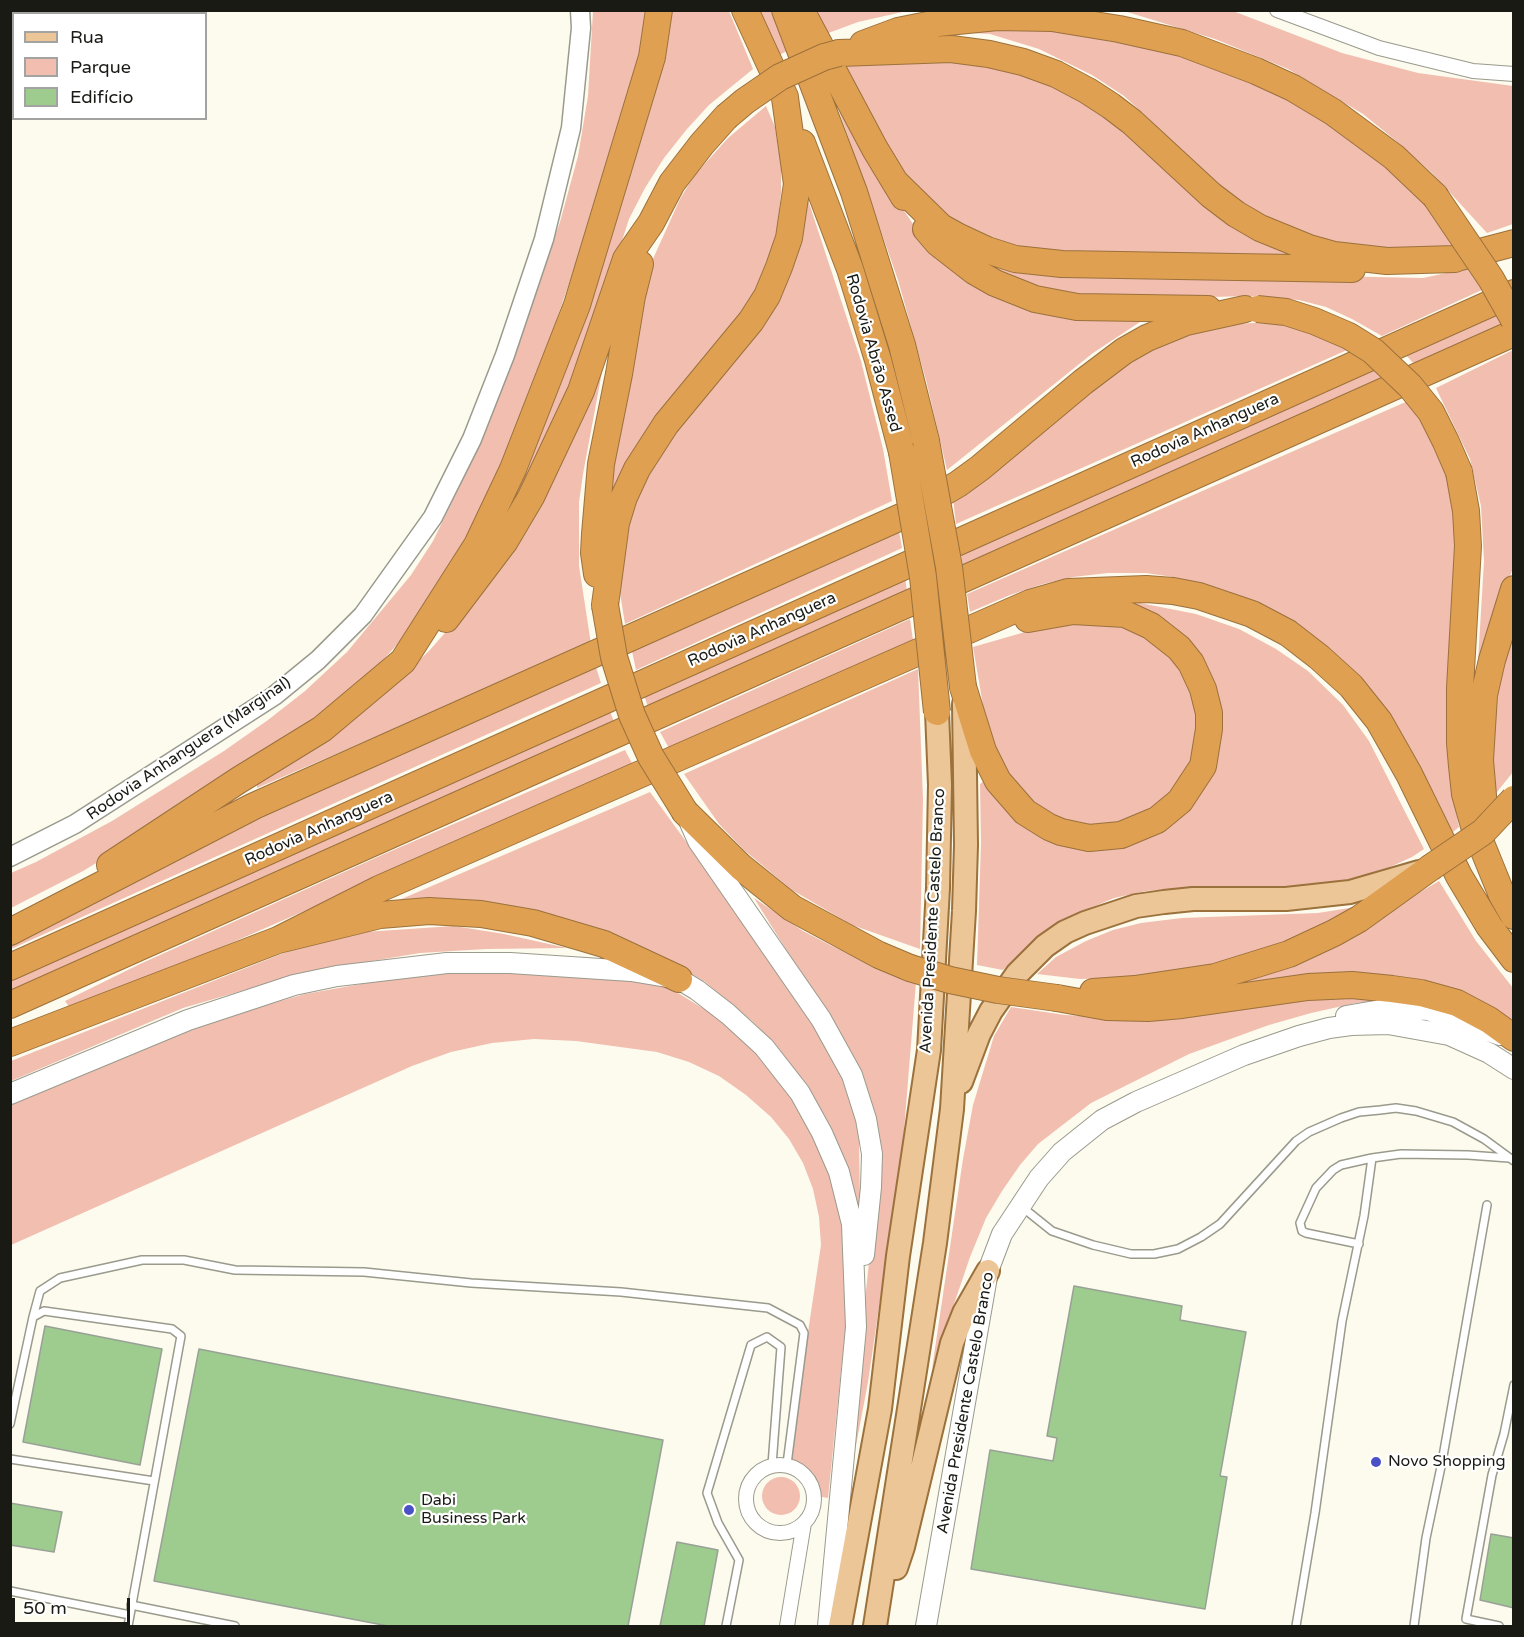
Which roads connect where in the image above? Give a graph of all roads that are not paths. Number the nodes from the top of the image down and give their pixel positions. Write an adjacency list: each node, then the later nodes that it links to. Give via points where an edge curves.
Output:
1 (580, 10): 27 (street, Rodovia Anhanguera (Marginal), via 571,128 544,239 472,439 433,517 363,615 274,696 75,824)
2 (659, 10): 22 (highway, via 649,68 581,293 513,470 477,545)
3 (745, 10): 9 (highway, Rodovia Abrão Assed)
4 (784, 10): 23 (highway, Rodovia Abrão Assed, bridge, via 854,192 899,335 926,441 949,567)
5 (801, 10): 10 (highway)
6 (1277, 10): 8 (street, via 1380,48 1473,70)
7 (839, 53): 11 (highway, via 898,31 997,17 1052,18 1182,43 1256,71 1333,112 1394,157); 12 (highway, bridge, via 780,77 726,117 672,183); 14 (highway, via 951,49 1023,62 1064,78 1111,106 1210,195 1260,228 1334,255 1387,261)
8 (1514, 74)
9 (785, 98): 20 (highway, via 797,184 789,238 779,267 767,297 751,321 666,424 638,469 616,523); 24 (highway, Rodovia Abrão Assed, bridge, via 850,269 902,452 923,577)
10 (895, 182): 14 (highway, via 958,237 1015,259 1112,266 1405,270); 16 (highway, via 911,210 938,243 974,271 1035,299 1077,307)
11 (1435, 196): 15 (highway, bridge, via 1487,254); 17 (highway, bridge)
12 (651, 223): 20 (highway, via 632,296 601,464 594,553); 22 (highway, via 626,259 581,392 531,497 505,541 445,621)
13 (1514, 243): 14 (highway)
14 (1455, 259)
15 (1514, 294): 34 (highway, Rodovia Anhanguera)
16 (1251, 309): 28 (highway, bridge, via 1286,312 1314,321 1373,351 1431,412 1459,472 1468,546 1460,743 1473,826); 31 (highway, via 1186,322 1124,351 980,468 903,516 254,806)
17 (1514, 320)
18 (1514, 333): 37 (highway, Rodovia Anhanguera)
19 (1514, 590): 28 (highway, via 1483,704 1480,760)
20 (605, 605): 26 (highway, bridge, via 614,657 632,715 651,757)
21 (944, 640): 23 (highway, Rodovia Abrão Assed, via 1073,611 1125,614 1139,620 1179,648 1197,675 1209,713 1203,766 1180,801 1145,826 1104,837 1061,832 1025,812 998,781 983,751); 32 (highway, via 379,889); 33 (highway, via 1029,603 1068,592 1122,589 1199,596 1252,614 1288,633 1351,686 1379,721 1459,876)
22 (403, 661): 31 (highway, via 322,729 154,835)
23 (963, 687): 43 (main road, Avenida Presidente Castelo Branco, via 966,845)
24 (937, 712): 67 (main road, Avenida Presidente Castelo Branco, via 938,876 929,1050 880,1409)
25 (1514, 799): 29 (highway, bridge, via 1482,832)
26 (685, 812): 36 (highway, bridge, via 741,867 792,908 879,955 950,980); 51 (main road, via 698,841 821,1019 852,1075 870,1137 872,1162)
27 (10, 857)
28 (1487, 858): 30 (highway)
29 (1430, 868): 36 (highway, via 1334,933 1250,968 1181,983); 43 (main road, via 1332,894 1286,899 1193,899 1136,906 1065,932 1017,974 991,1011)
30 (1514, 916)
31 (18, 928)
32 (278, 940): 35 (highway, via 380,915 429,911 481,914 533,923 604,944); 40 (highway)
33 (1514, 959)
34 (10, 967)
35 (679, 979): 42 (main road, via 602,969 499,963 447,963 338,976 294,985 199,1016); 51 (main road, via 728,1014 764,1047 800,1093 822,1133 839,1172 852,1224)
36 (1057, 998): 39 (highway, via 1148,1008 1352,985 1421,993 1457,1003)
37 (10, 1005)
38 (1299, 1036): 39 (main road, via 1348,1015 1408,1008 1444,1014); 41 (main road, Avenida Presidente Castelo Branco, via 1351,1025 1388,1024 1449,1035 1489,1053); 46 (main road, Avenida Presidente Castelo Branco, via 1171,1086 1102,1120 1062,1152)
39 (1514, 1039)
40 (10, 1043)
41 (1514, 1070)
42 (10, 1094)
43 (952, 1109): 68 (main road, Avenida Presidente Castelo Branco)
44 (1372, 1158): 45 (lane, via 1401,1154); 48 (lane); 48 (lane, via 1333,1170 1316,1188 1300,1223 1306,1233)
45 (1511, 1159): 46 (lane, via 1468,1129 1432,1115 1396,1108 1359,1112 1296,1141 1220,1224 1178,1249 1131,1254 1093,1245 1052,1231)
46 (1020, 1205): 49 (main road, Avenida Presidente Castelo Branco, via 1002,1234)
47 (1487, 1205): 71 (lane, via 1426,1538)
48 (1359, 1244): 70 (lane, via 1342,1321)
49 (988, 1270): 68 (main road, via 952,1343 903,1547); 69 (main road, Avenida Presidente Castelo Branco)
50 (33, 1317): 53 (lane); 55 (lane, via 40,1291 60,1278 142,1260 184,1260 235,1270 364,1272 768,1308 800,1325 804,1333); 57 (lane, via 44,1311 172,1329 181,1336)
51 (856, 1327): 66 (main road)
52 (1514, 1385): 72 (lane, via 1492,1475 1466,1619)
53 (10, 1424)
54 (10, 1459): 57 (lane)
55 (787, 1464): 56 (street); 58 (street, via 804,1473 814,1492 815,1504)
56 (772, 1465): 58 (street, via 753,1477 748,1488 746,1499 753,1520 762,1528 784,1533); 64 (lane, via 781,1347 767,1337 751,1345 707,1493 717,1523 739,1560)
57 (154, 1481): 60 (lane)
58 (804, 1523): 65 (street)
59 (10, 1591): 61 (lane)
60 (131, 1605): 61 (lane); 63 (lane)
61 (130, 1615): 62 (lane)
62 (128, 1626)
63 (235, 1626)
64 (726, 1626)
65 (787, 1626)
66 (828, 1626)
67 (840, 1626)
68 (876, 1626)
69 (926, 1626)
70 (1296, 1626)
71 (1414, 1626)
72 (1499, 1626)

